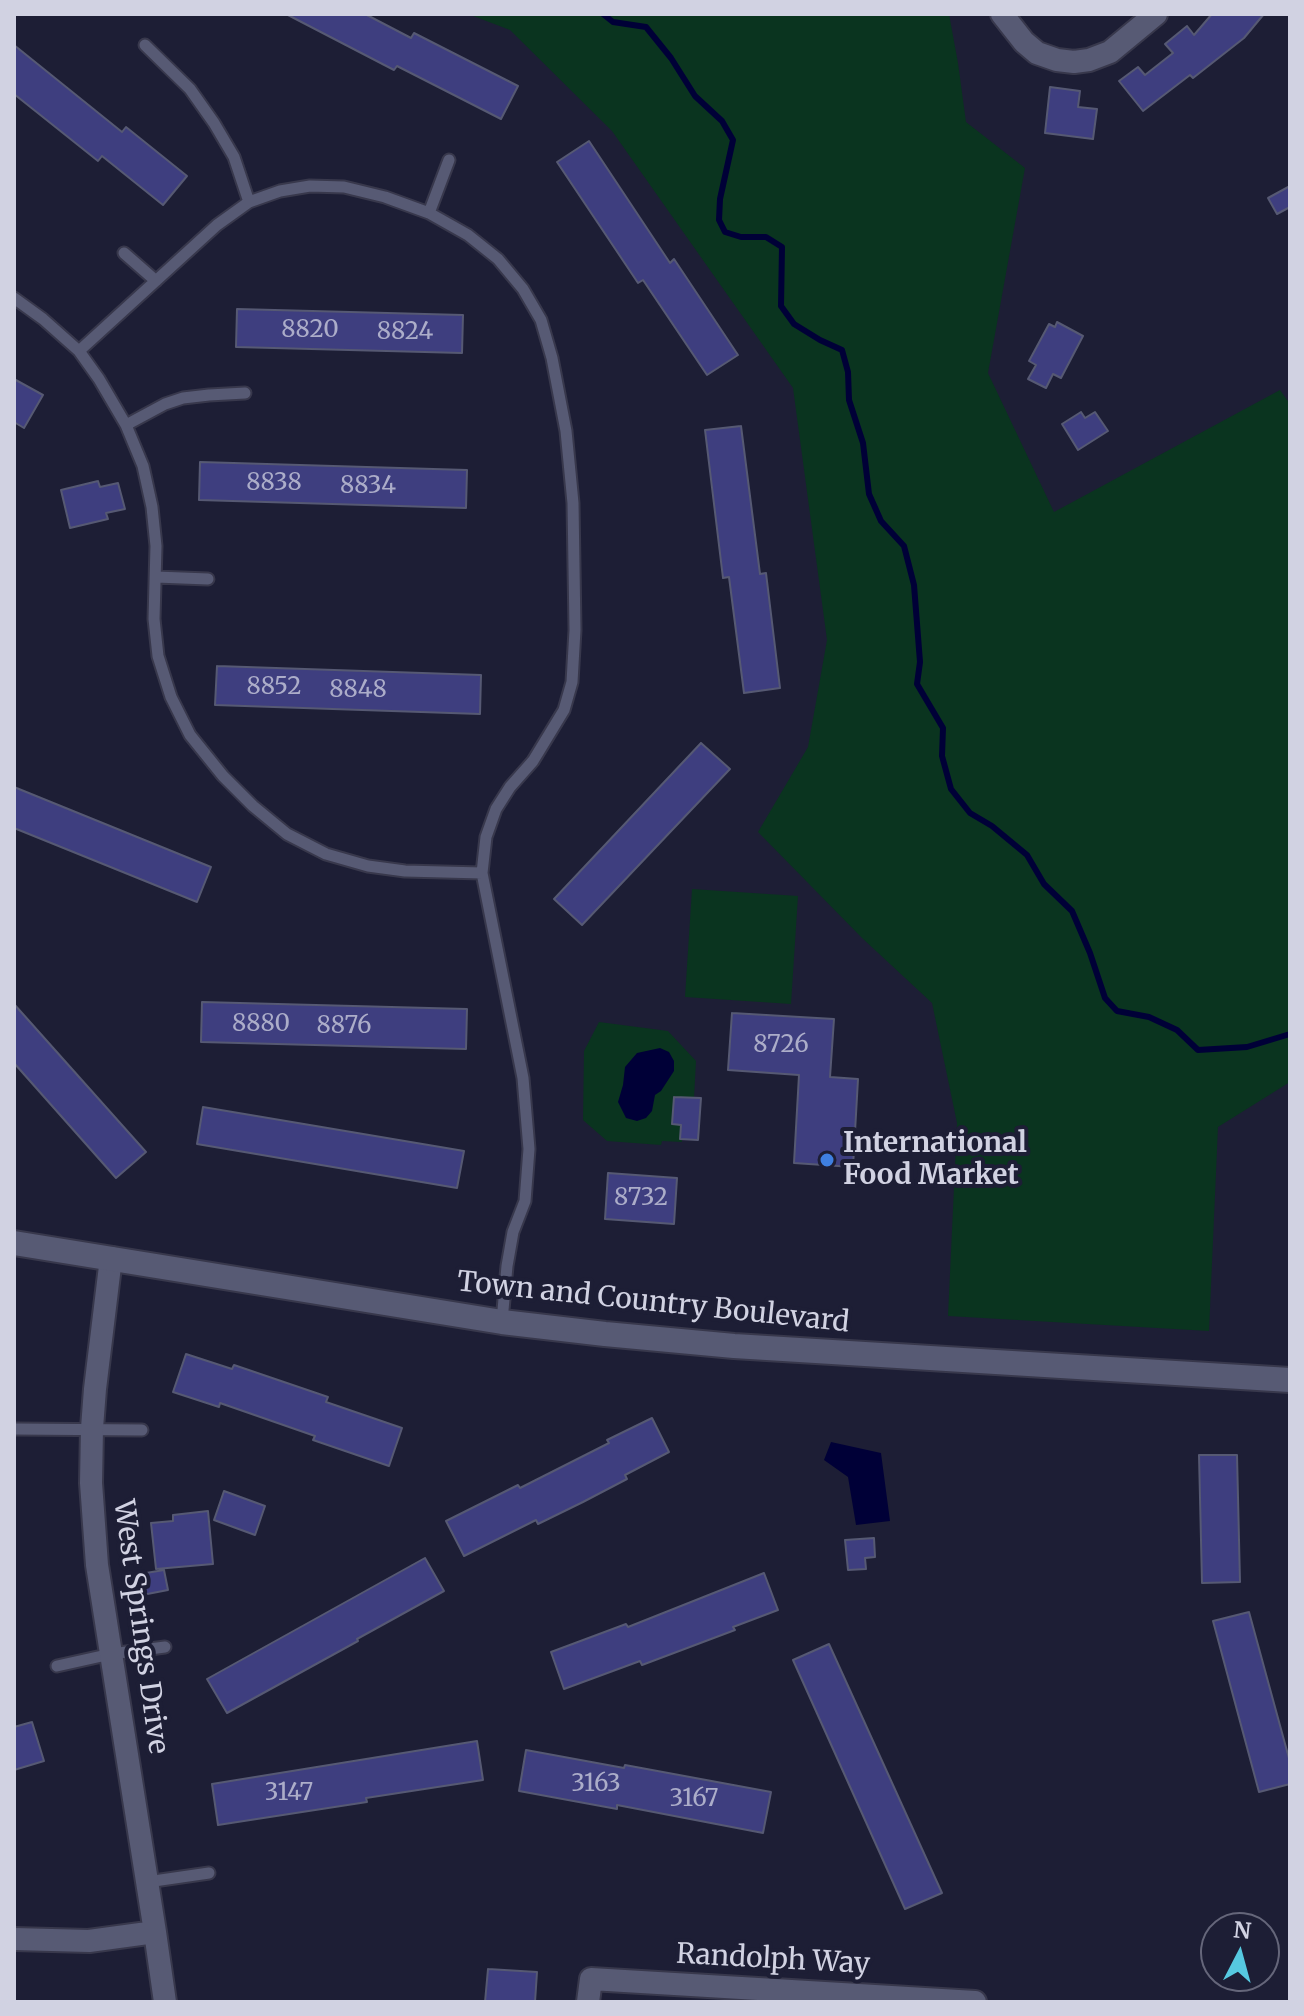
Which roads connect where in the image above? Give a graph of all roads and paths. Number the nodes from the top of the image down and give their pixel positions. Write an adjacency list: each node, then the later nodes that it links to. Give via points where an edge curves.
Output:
1 (1002, 14): 2 (street, via 1037,53 1074,62 1110,52)
2 (1156, 14)
3 (145, 45): 5 (lane, via 190,89 214,123 234,157)
4 (449, 160): 6 (lane)
5 (249, 202): 6 (lane, via 310,186 344,187); 8 (lane)
6 (429, 213): 15 (lane, via 498,259 541,320 566,431 573,503 572,682 549,737 496,809)
7 (124, 253): 8 (lane)
8 (156, 281): 10 (lane)
9 (14, 298): 10 (lane)
10 (79, 351): 12 (lane)
11 (245, 393): 12 (lane, via 183,398)
12 (126, 425): 13 (lane, via 152,507)
13 (156, 577): 14 (lane); 15 (lane, via 158,656 171,697 190,735 253,806 287,834 326,854 405,871)
14 (208, 579)
15 (482, 873): 18 (lane, via 523,1078 529,1149 525,1201 513,1232)
16 (14, 1243): 17 (street, Town and Country Boulevard)
17 (111, 1258): 18 (street, Town and Country Boulevard); 20 (street, West Springs Drive)
18 (502, 1322): 19 (street, Town and Country Boulevard, via 734,1346)
19 (1290, 1380)
20 (92, 1428): 21 (lane); 22 (lane); 24 (street, West Springs Drive, via 97,1565)
21 (14, 1429)
22 (142, 1430)
23 (165, 1647): 24 (lane)
24 (111, 1654): 25 (lane); 27 (street, West Springs Drive)
25 (57, 1666)
26 (209, 1873): 27 (lane)
27 (147, 1882): 28 (street, West Springs Drive)
28 (155, 1932): 29 (street, via 89,1941); 30 (street, West Springs Drive)
29 (14, 1939)
30 (165, 2002)
31 (588, 2002): 32 (street, Randolph Way, via 591,1979)
32 (975, 2002)

